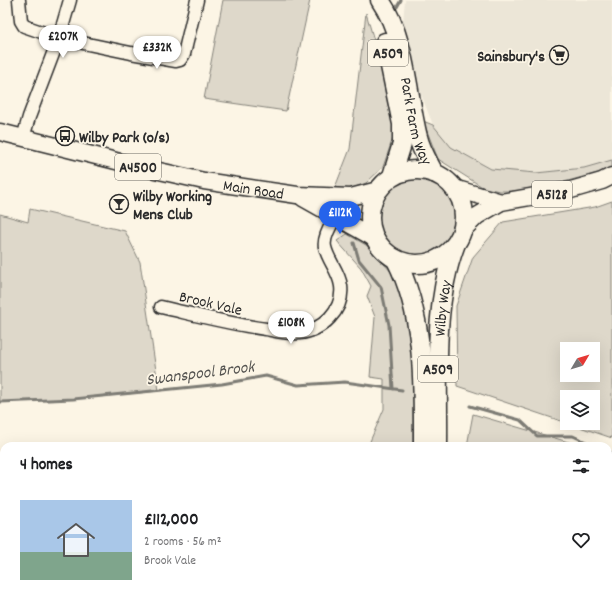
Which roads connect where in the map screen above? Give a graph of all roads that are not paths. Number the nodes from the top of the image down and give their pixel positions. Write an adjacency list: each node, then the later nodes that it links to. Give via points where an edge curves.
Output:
1 (19, 0): 5 (street, via 21,21 24,26)
2 (70, 0): 5 (street)
3 (197, 0): 5 (street, via 186,49 180,60 131,54)
4 (378, 0): 8 (highway, Park Farm Way / A509, via 389,14 404,66 418,138); 9 (highway, Park Farm Way / A509, via 378,15 402,124 402,144)
5 (59, 38): 7 (street)
6 (0, 132): 7 (main road, Main Road / A4500)
7 (23, 138): 13 (main road, Main Road / A4500, via 176,176)
8 (434, 173): 9 (highway, via 417,169); 11 (highway)
9 (392, 176): 12 (highway)
10 (609, 180): 15 (main road, A5128, via 571,190)
11 (454, 188): 15 (main road, A5128); 17 (highway, via 463,208)
12 (378, 190): 14 (main road, Main Road / A4500); 18 (highway, via 373,197 369,214)
13 (297, 195): 14 (main road, Main Road / A4500); 16 (main road, Main Road / A4500)
14 (351, 197): 16 (street, Brook Vale)
15 (501, 202): 17 (main road, A5128, via 477,216)
16 (337, 216): 18 (main road, Main Road / A4500); 20 (street, Brook Vale, via 326,236 325,246 340,278 341,298 332,316 314,329 300,333 246,326)
17 (459, 237): 19 (highway, via 441,258 414,265); 22 (highway, Wilby Way / A509, via 447,266 440,320)
18 (374, 238): 19 (highway, via 380,247)
19 (396, 260): 21 (highway, Wilby Way / A509, via 405,278 417,320 423,399)
20 (161, 307)
21 (423, 442)
22 (438, 442)

